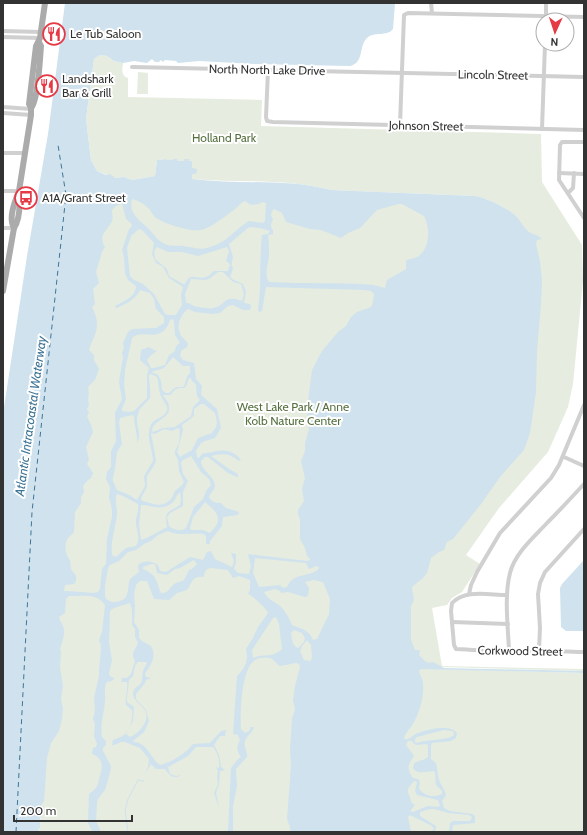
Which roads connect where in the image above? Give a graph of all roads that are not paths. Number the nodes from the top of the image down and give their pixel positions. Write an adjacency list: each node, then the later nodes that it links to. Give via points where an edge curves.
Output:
1 (45, 3): 7 (main road)
2 (432, 3): 3 (street)
3 (432, 13): 4 (street); 11 (street, via 404,15)
4 (535, 18)
5 (3, 31): 7 (street)
6 (3, 37): 7 (street)
7 (40, 37): 15 (main road, via 36,46 29,104)
8 (545, 52): 12 (street)
9 (132, 67): 10 (street, North North Lake Drive)
10 (268, 70): 11 (street, North North Lake Drive); 17 (street, Johnson Street, via 267,121)
11 (402, 73): 12 (street, Lincoln Street); 17 (street)
12 (544, 76): 13 (street, Lincoln Street); 18 (street)
13 (584, 77)
14 (3, 107): 15 (street)
15 (31, 110): 16 (street); 22 (main road)
16 (3, 113)
17 (400, 125): 18 (street, Johnson Street)
18 (542, 129): 19 (street, Johnson Street)
19 (584, 130)
20 (584, 142): 23 (street, via 562,142)
21 (3, 153): 22 (street)
22 (25, 153): 27 (main road)
23 (559, 173): 24 (street); 28 (street, via 559,180)
24 (574, 173): 25 (street); 28 (street, via 573,188)
25 (584, 174)
26 (3, 190): 27 (street)
27 (19, 191): 31 (main road, via 20,202)
28 (568, 193): 29 (street)
29 (584, 218)
30 (3, 228): 31 (street)
31 (14, 228): 32 (main road)
32 (5, 264): 33 (main road)
33 (3, 291)
34 (584, 405): 35 (street)
35 (564, 457): 36 (street); 39 (street, via 551,478 500,533 477,572)
36 (584, 466)
37 (584, 484): 40 (street, via 518,555 510,574)
38 (584, 529): 44 (street, via 545,572 540,583)
39 (469, 594): 40 (street); 41 (street, via 461,595 452,603)
40 (507, 595): 42 (street)
41 (452, 622): 42 (street); 43 (street, Corkwood Street, via 456,650)
42 (508, 624): 43 (street)
43 (509, 650): 44 (street, Corkwood Street)
44 (539, 650): 45 (street, Corkwood Street)
45 (584, 652)

